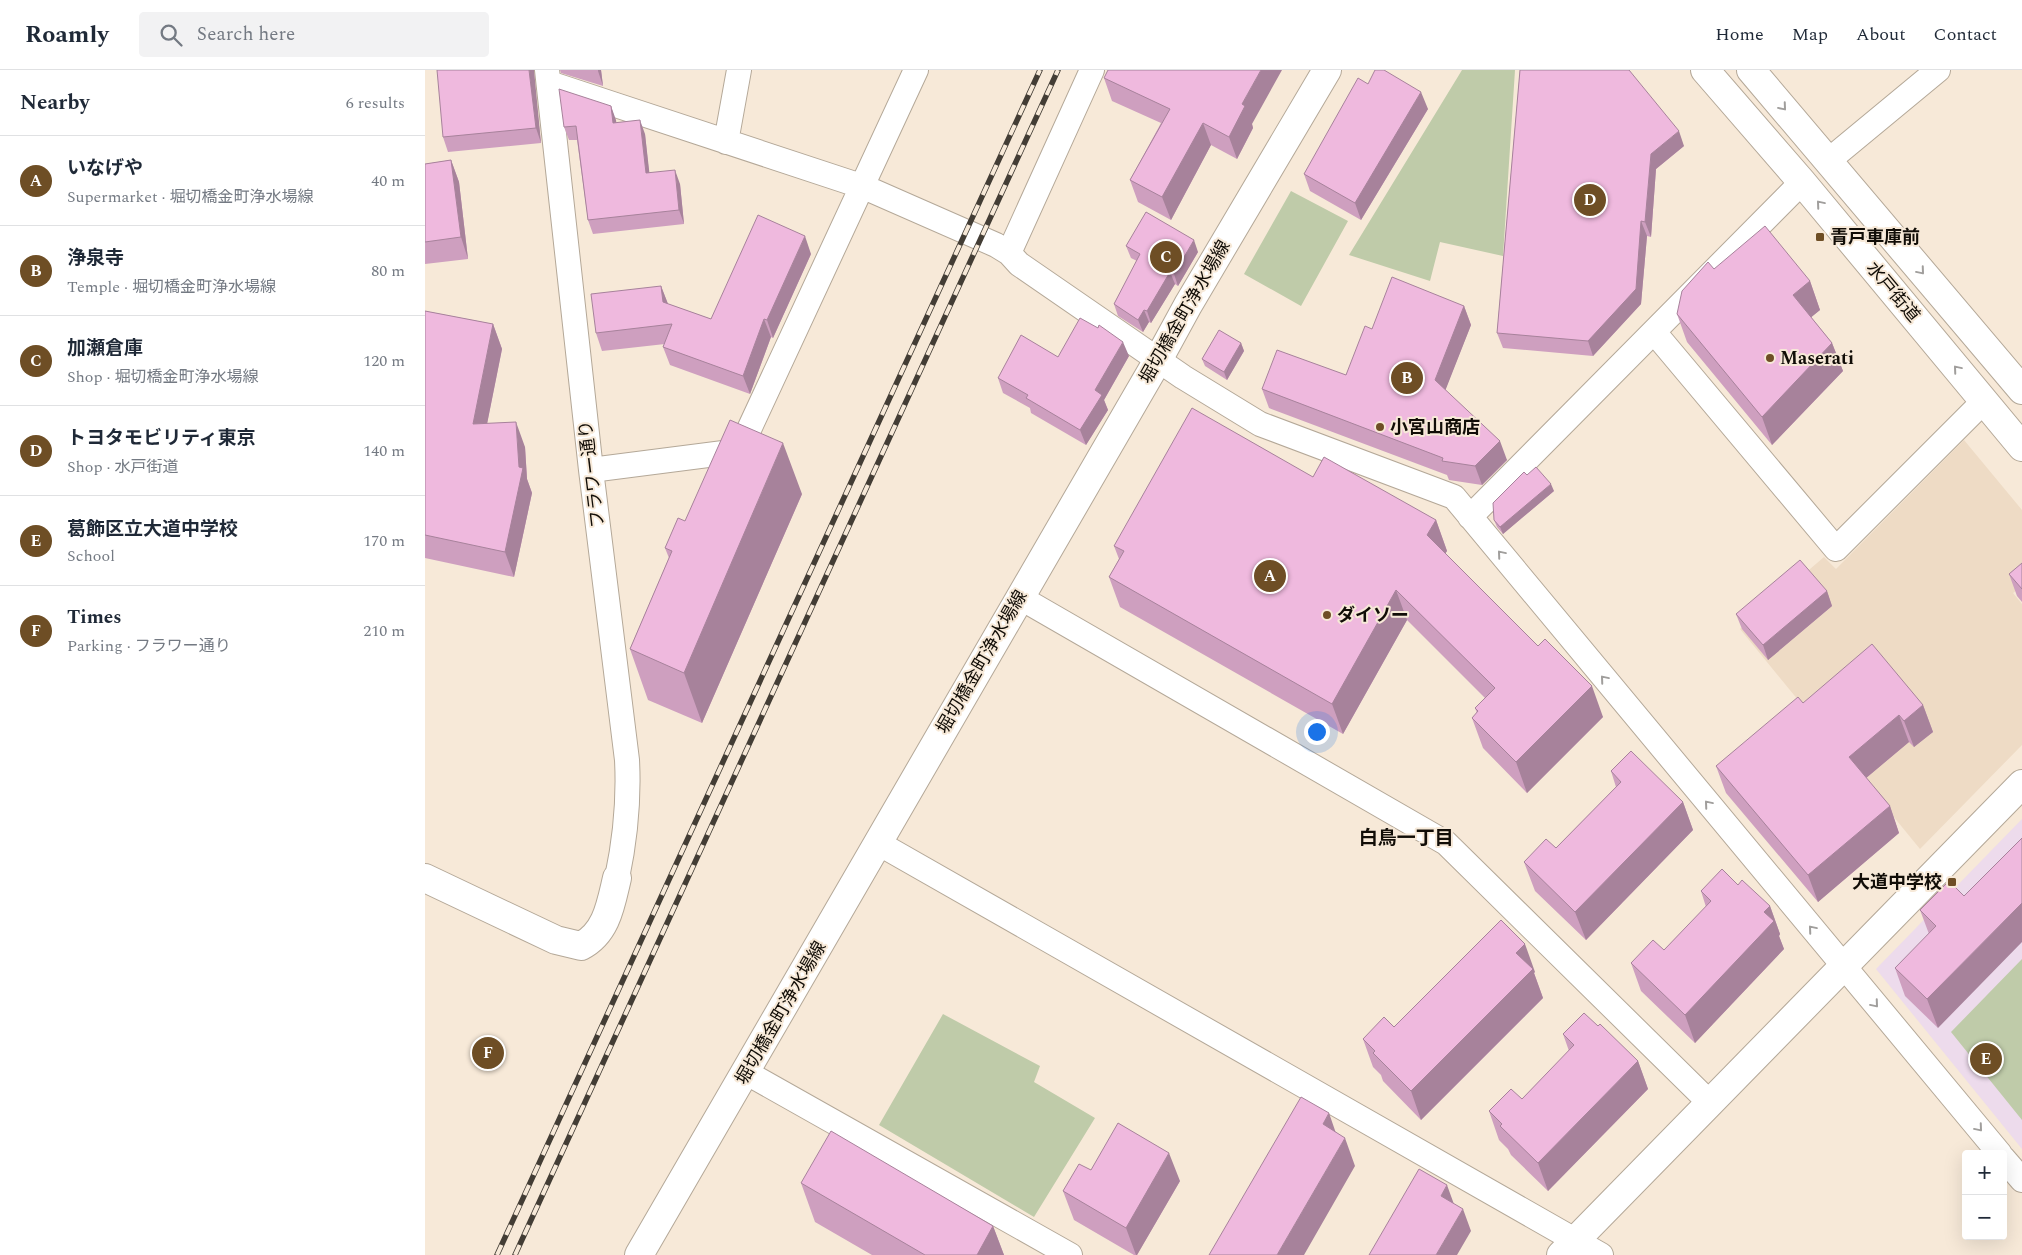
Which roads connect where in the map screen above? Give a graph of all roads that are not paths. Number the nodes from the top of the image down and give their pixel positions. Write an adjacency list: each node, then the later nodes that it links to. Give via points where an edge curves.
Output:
1 (739, 70): 9 (street)
2 (916, 70): 12 (street)
3 (1092, 70): 13 (street)
4 (1327, 70): 15 (main road, 堀切橋金町浄水場線)
5 (1705, 70): 11 (main road, 水戸街道)
6 (1751, 70): 10 (main road, 水戸街道, one-way to 10)
7 (1938, 70): 10 (street)
8 (548, 77): 9 (street); 19 (street, フラワー通り)
9 (726, 142): 12 (street)
10 (1828, 161): 16 (main road, 水戸街道, one-way to 16)
11 (1802, 182): 14 (street); 17 (main road, 水戸街道, one-way to 11)
12 (864, 187): 13 (street, via 996,245); 19 (street, via 739,451)
13 (1009, 254): 15 (street)
14 (1654, 332): 17 (street, via 1837,549); 20 (street)
15 (1158, 360): 20 (street, via 1260,424 1454,497); 21 (main road, 堀切橋金町浄水場線)
16 (2022, 390)
17 (1984, 401): 18 (main road, 水戸街道)
18 (2022, 447)
19 (591, 470): 25 (street, フラワー通り, via 627,760 628,780)
20 (1470, 517): 26 (street, one-way to 20)
21 (1019, 597): 23 (main road, 堀切橋金町浄水場線); 28 (street, via 1445,844)
22 (2022, 784): 26 (main road)
23 (878, 843): 27 (main road, 堀切橋金町浄水場線); 32 (street)
24 (425, 878): 25 (main road, via 556,940 581,946 598,934)
25 (617, 878)
26 (1844, 966): 28 (main road); 29 (street, one-way to 29)
27 (747, 1073): 33 (main road, 堀切橋金町浄水場線); 34 (street)
28 (1710, 1103): 32 (main road)
29 (1997, 1150)
30 (2007, 1163): 31 (street)
31 (2022, 1180)
32 (1568, 1248): 35 (street)
33 (639, 1255)
34 (1070, 1255)
35 (1601, 1255)

